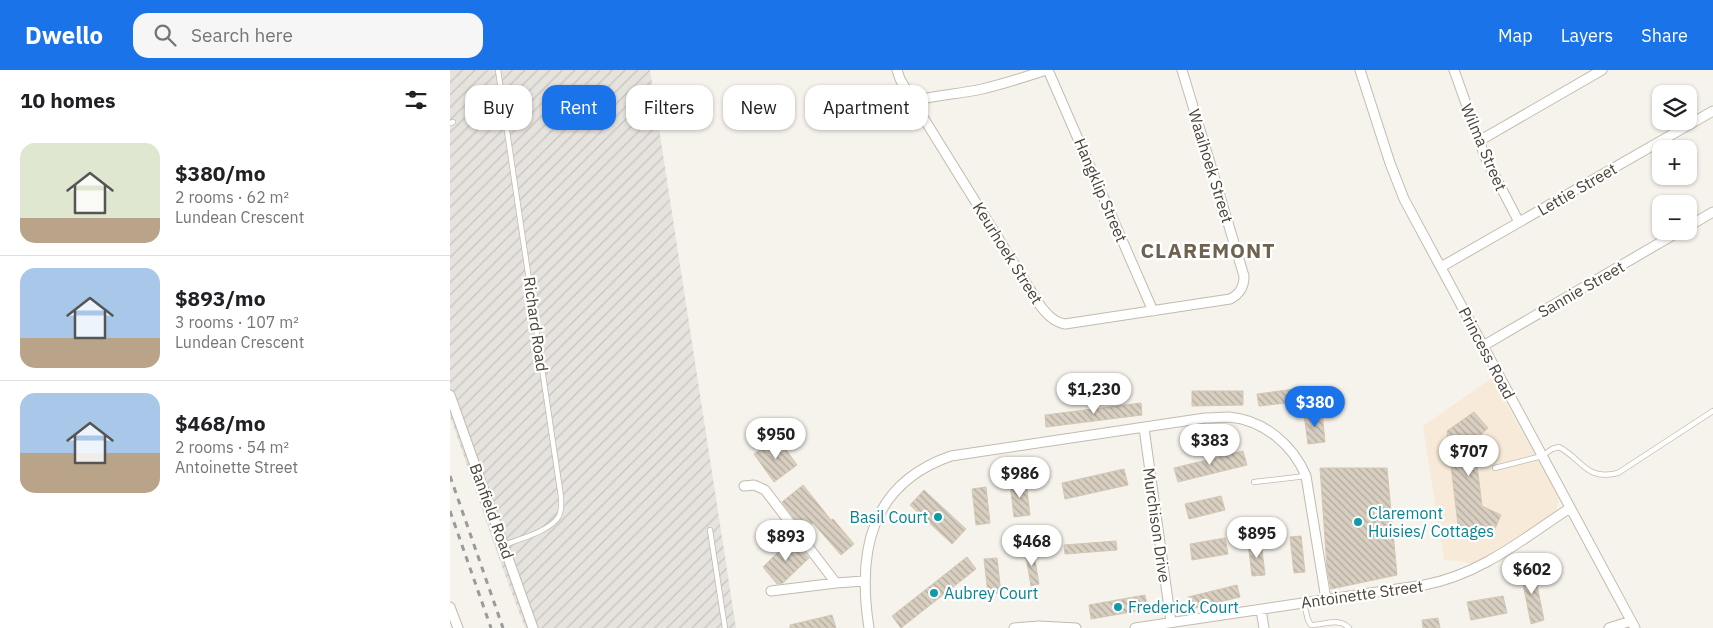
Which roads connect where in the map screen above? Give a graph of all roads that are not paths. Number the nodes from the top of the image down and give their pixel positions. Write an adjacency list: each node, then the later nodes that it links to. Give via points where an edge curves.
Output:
1 (498, 70): 31 (lane, Richard Road, via 561,497 561,509 555,522)
2 (897, 70): 8 (street, Keurhoek Street)
3 (1047, 70): 9 (street, via 981,89); 19 (street, Hangklip Street)
4 (1182, 70): 18 (street, Waaihoek Street, via 1244,276)
5 (1360, 70): 17 (street, Princess Road, via 1404,199)
6 (1454, 70): 12 (street, Wilma Street)
7 (1602, 70): 12 (street)
8 (904, 85)
9 (928, 97)
10 (1713, 111): 15 (street, Lettie Street)
11 (928, 125): 19 (street, Keurhoek Street, via 1045,312 1065,324)
12 (1479, 141): 15 (street, Wilma Street, via 1493,176)
13 (1713, 212): 14 (street)
14 (1697, 221)
15 (1519, 222): 17 (street, Lettie Street)
16 (1665, 240): 20 (street, Sannie Street)
17 (1441, 267): 20 (street, Princess Road)
18 (1241, 291): 19 (street, Keurhoek Street, via 1230,299)
19 (1153, 311)
20 (1483, 346): 24 (street, Princess Road)
21 (450, 395): 31 (street, Banfield Road)
22 (1713, 411): 24 (lane, via 1618,473 1607,476 1593,474 1559,447)
23 (1144, 428): 26 (street, via 1205,418 1228,417 1249,421 1286,445); 32 (street, via 951,456 928,465 909,477 889,497 874,524); 39 (street, Murchison Drive)
24 (1542, 456): 25 (lane); 29 (street, Princess Road)
25 (1496, 468)
26 (1306, 476): 27 (lane); 35 (street)
27 (1254, 482)
28 (744, 486): 33 (street, via 754,485 765,490)
29 (1570, 508): 35 (street, Antoinette Street, via 1488,562 1452,579); 40 (street, Princess Road)
30 (710, 530): 43 (lane)
31 (504, 545): 42 (street, Banfield Road)
32 (864, 581): 33 (street); 44 (street)
33 (836, 583): 34 (street)
34 (771, 591)
35 (1326, 599): 36 (street, Antoinette Street)
36 (1304, 603): 38 (street, Antoinette Street); 49 (lane, via 1311,625 1334,621)
37 (450, 607): 41 (street)
38 (1261, 610): 39 (street, Antoinette Street); 48 (street)
39 (1172, 622): 47 (street, Antoinette Street)
40 (1633, 625): 50 (street)
41 (458, 628)
42 (533, 628)
43 (725, 628)
44 (869, 628)
45 (1014, 628): 46 (street)
46 (1076, 628)
47 (1135, 628)
48 (1264, 628)
49 (1349, 628)
50 (1609, 628)

